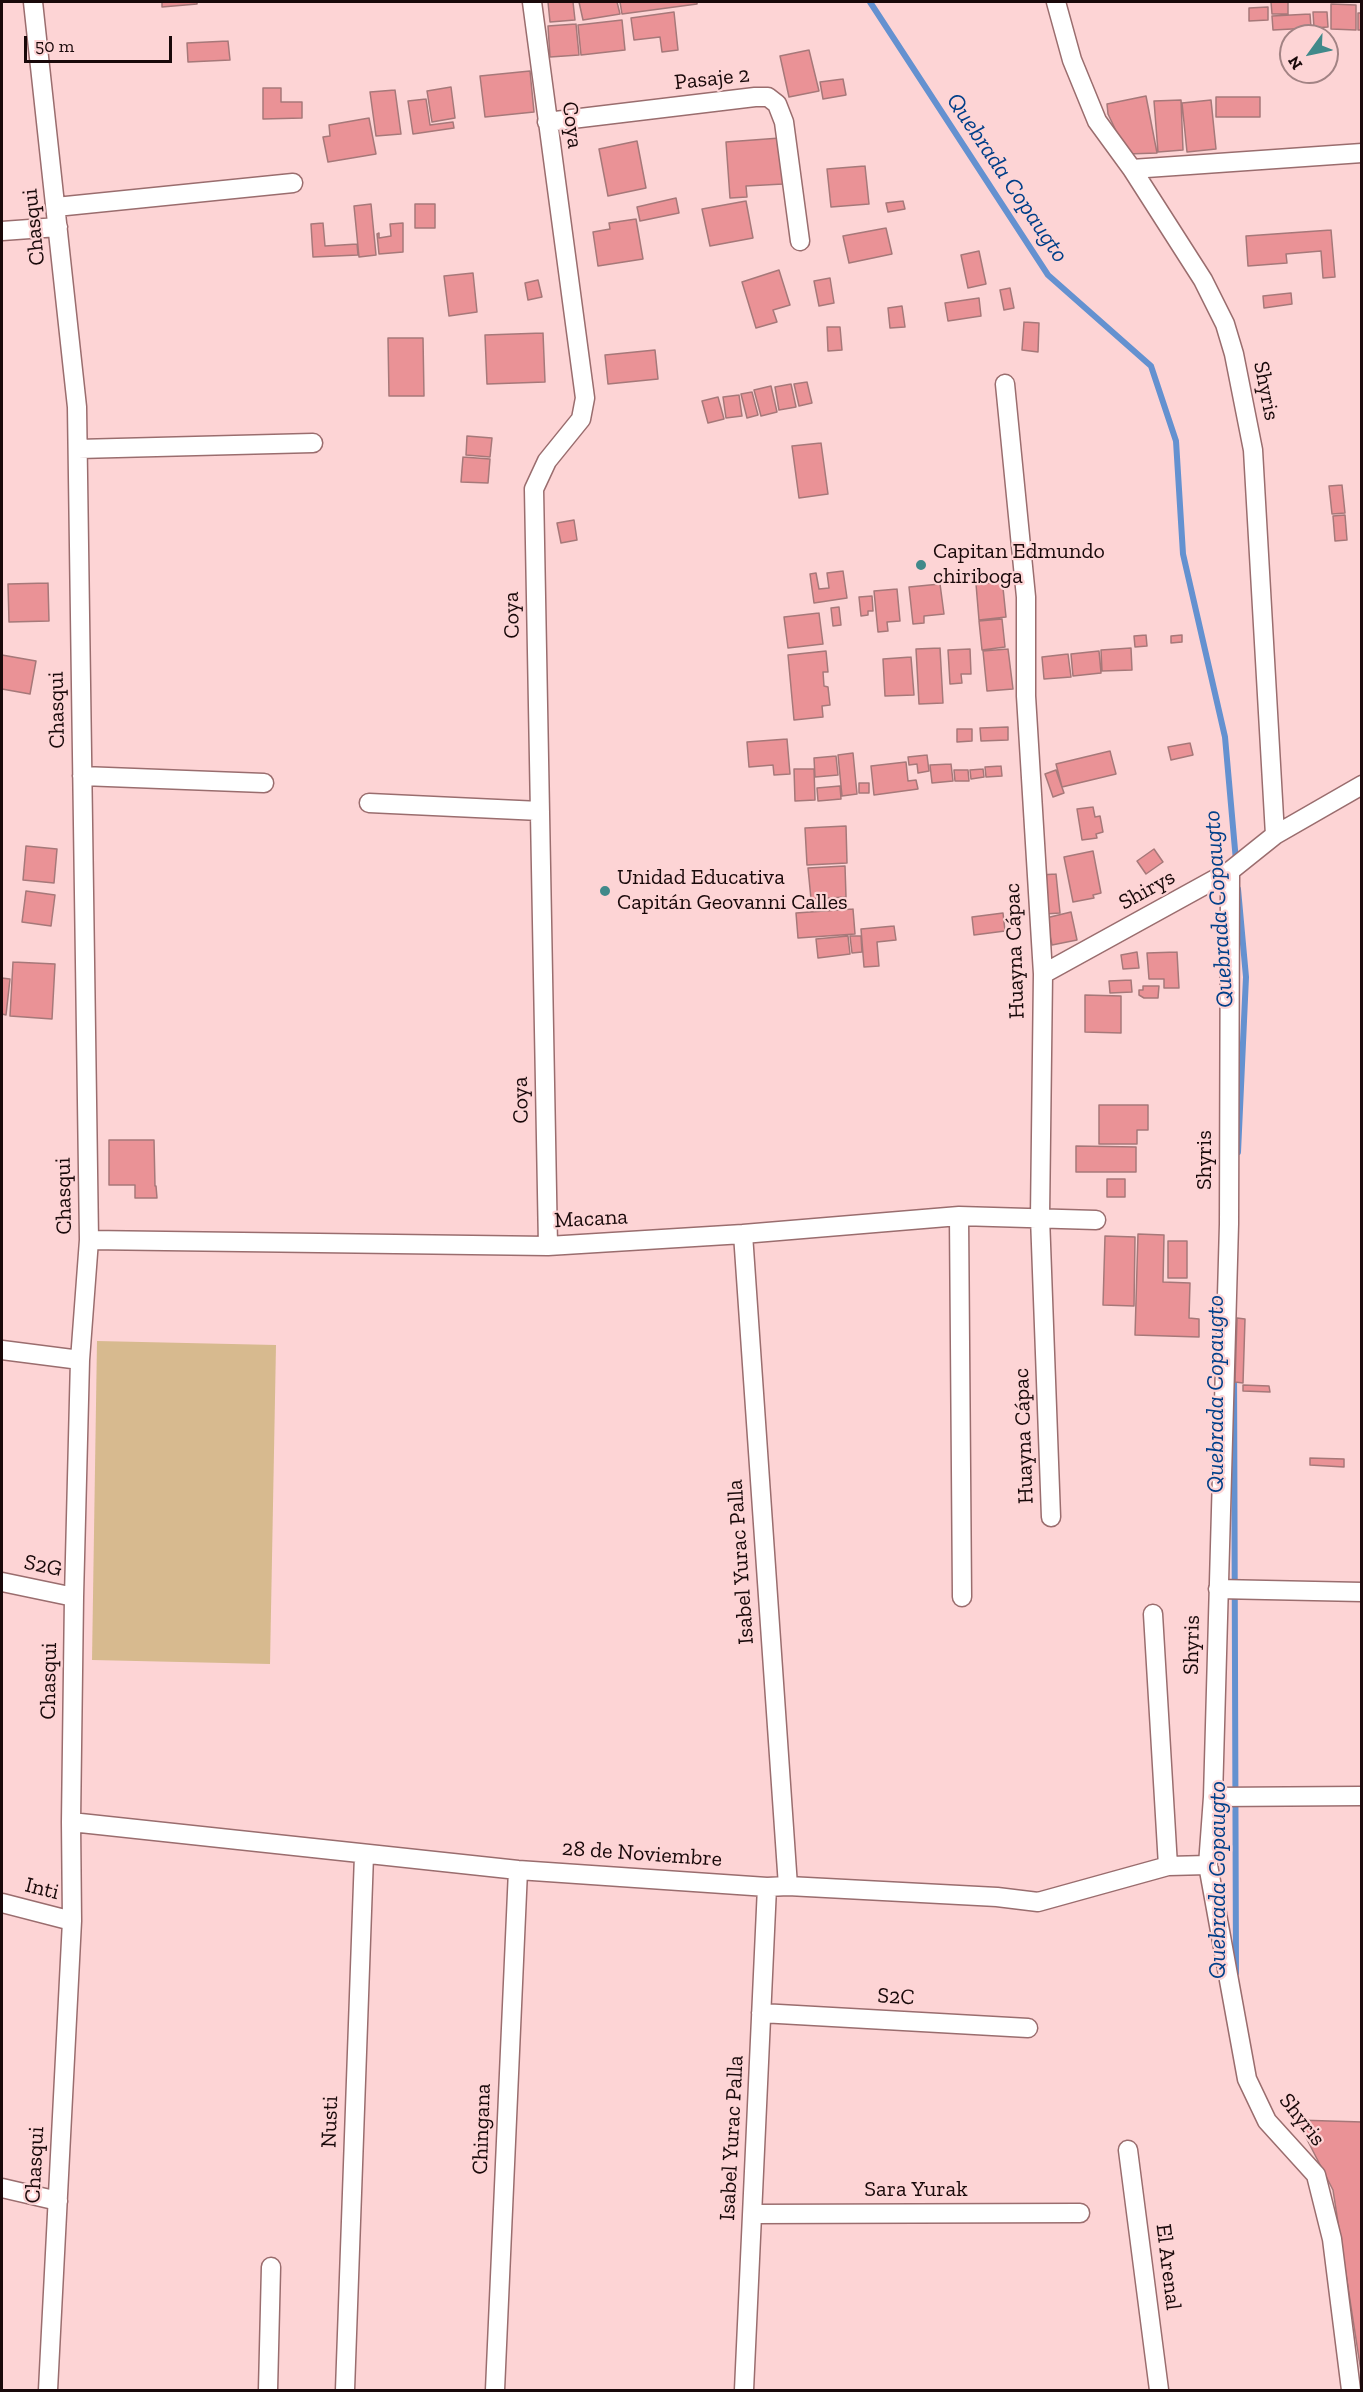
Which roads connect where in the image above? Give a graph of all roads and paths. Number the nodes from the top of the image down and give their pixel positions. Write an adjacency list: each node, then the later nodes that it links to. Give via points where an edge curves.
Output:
1 (33, 2): 8 (street, Chasqui)
2 (532, 2): 4 (street, Coya)
3 (1056, 2): 6 (street, Shyris, via 1072,60 1097,121)
4 (547, 122): 11 (street, Pasaje 2, via 768,98 777,104 784,122); 19 (street, Coya, via 585,398 581,419 547,461 534,489)
5 (1362, 153): 6 (street)
6 (1132, 169): 20 (street, Shyris, via 1203,280 1225,324 1234,354 1253,450)
7 (292, 183): 8 (street)
8 (56, 207): 9 (street, Chasqui)
9 (58, 227): 10 (street); 14 (street, Chasqui)
10 (2, 231)
11 (800, 242)
12 (1005, 384): 22 (street, Huayna Cápac, via 1026,597 1026,696)
13 (313, 443): 14 (street)
14 (78, 449): 15 (street, Chasqui)
15 (82, 776): 16 (street); 27 (street, Chasqui)
16 (264, 783)
17 (1362, 785): 20 (street, Shirys)
18 (369, 803): 19 (street)
19 (540, 811): 28 (street, Coya)
20 (1275, 835): 21 (street, Shirys)
21 (1230, 871): 22 (street, Shirys); 33 (street, Shyris, via 1229,1224)
22 (1043, 974): 24 (street, Huayna Cápac)
23 (959, 1216): 24 (street, Macana); 26 (street, Macana); 36 (street)
24 (1040, 1217): 25 (street, Macana); 31 (street, Huayna Cápac)
25 (1096, 1220)
26 (743, 1234): 28 (street, Macana); 45 (street, Isabel Yurac Palla)
27 (88, 1240): 28 (street, Macana); 30 (street, Chasqui)
28 (548, 1246)
29 (2, 1350): 30 (street)
30 (80, 1360): 35 (street, Chasqui)
31 (1051, 1517)
32 (2, 1582): 35 (street, S2G)
33 (1218, 1589): 34 (street); 39 (street, Shyris)
34 (1362, 1592)
35 (74, 1597): 40 (street, Chasqui)
36 (962, 1597)
37 (1153, 1614): 43 (street)
38 (1362, 1796): 39 (street)
39 (1213, 1797): 42 (street, Shyris)
40 (70, 1822): 41 (street, 28 de Noviembre); 48 (street, Chasqui)
41 (364, 1855): 44 (street, 28 de Noviembre); 59 (street, Nusti)
42 (1208, 1865): 43 (street, 28 de Noviembre); 63 (street, Shyris, via 1247,2079 1267,2121 1316,2175 1332,2239)
43 (1168, 1866): 45 (street, 28 de Noviembre, via 1038,1902)
44 (518, 1870): 46 (street, 28 de Noviembre); 60 (street, Chingana)
45 (788, 1886): 46 (street, 28 de Noviembre)
46 (767, 1887): 49 (street, Isabel Yurac Palla)
47 (2, 1904): 48 (street, Inti)
48 (72, 1921): 53 (street, Chasqui)
49 (761, 2013): 50 (street, S2C); 54 (street, Isabel Yurac Palla)
50 (1028, 2028)
51 (1128, 2150): 62 (street, El Arenal)
52 (2, 2188): 53 (street)
53 (58, 2202): 57 (street, Chasqui)
54 (752, 2214): 55 (street, Sara Yurak); 61 (street, Isabel Yurac Palla)
55 (1080, 2214)
56 (271, 2267): 58 (street)
57 (48, 2391)
58 (268, 2391)
59 (345, 2391)
60 (495, 2391)
61 (744, 2391)
62 (1160, 2391)
63 (1351, 2391)

